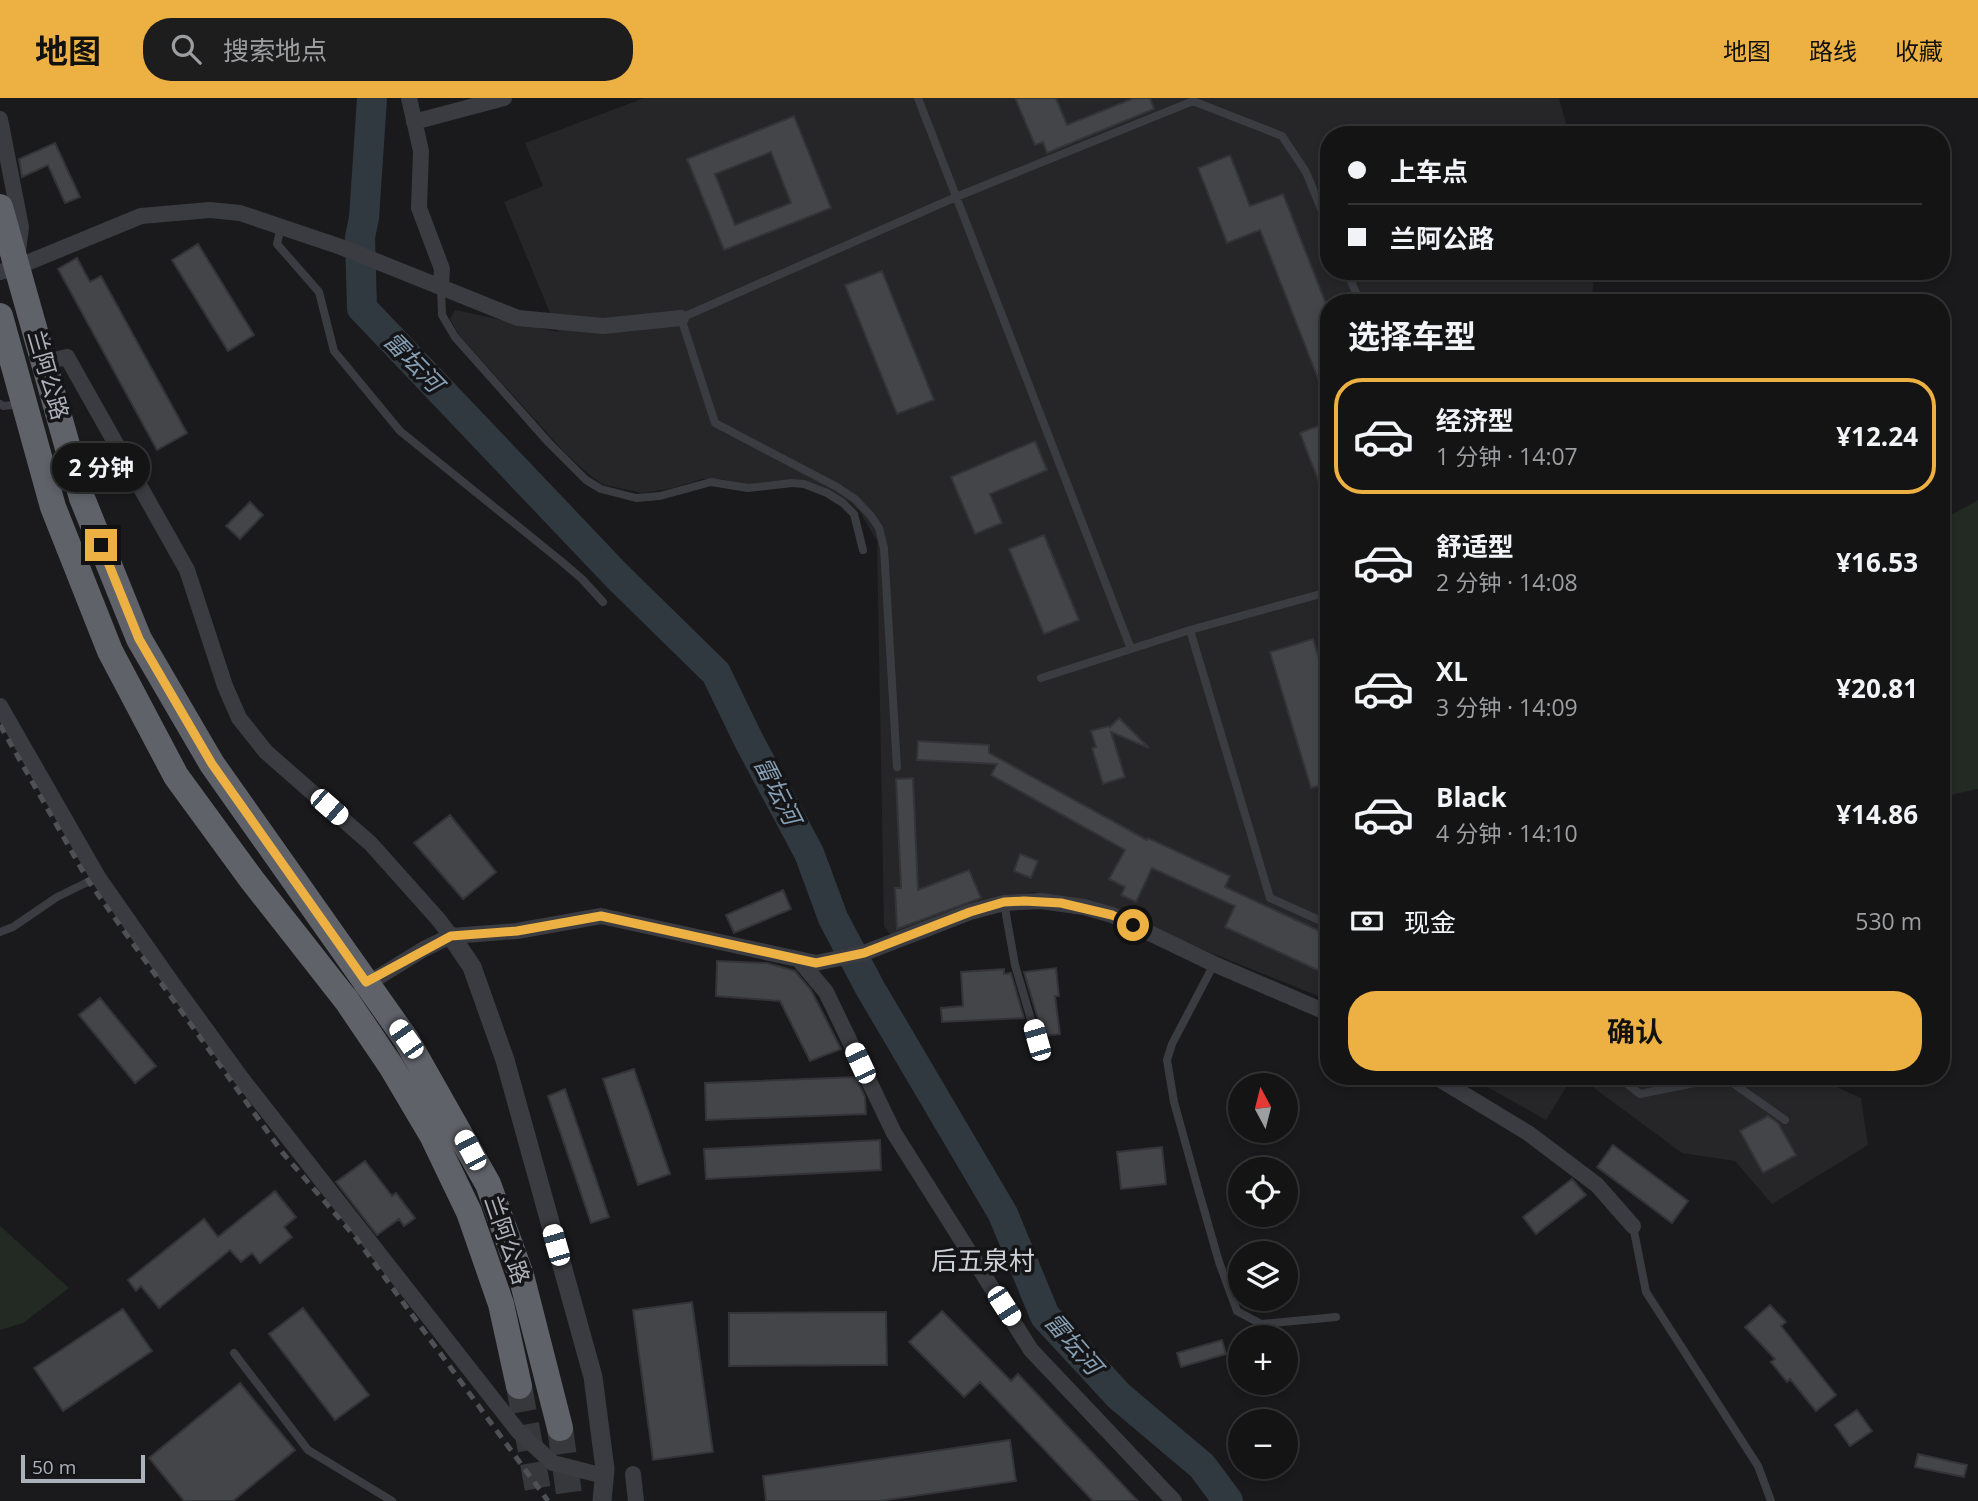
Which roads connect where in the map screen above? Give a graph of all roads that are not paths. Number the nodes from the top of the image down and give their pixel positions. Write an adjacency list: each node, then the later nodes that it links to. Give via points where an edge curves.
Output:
1 (410, 98): 6 (street)
2 (504, 98): 6 (street)
3 (918, 98): 7 (lane)
4 (1192, 100): 7 (lane); 9 (lane, via 1282,136 1306,172)
5 (0, 119): 11 (street, via 21,227)
6 (414, 122): 12 (street, via 421,151 419,208 442,269)
7 (956, 197): 14 (lane); 21 (lane)
8 (0, 206): 11 (highway, 兰阿公路)
9 (1320, 206)
10 (281, 227): 11 (street, via 240,213 209,210 141,216); 12 (street); 19 (lane, via 276,244 318,292 334,351 400,431 572,570)
11 (8, 269): 15 (highway, 兰阿公路)
12 (441, 287): 14 (street, via 518,318 603,326); 17 (lane, via 442,315 455,337 586,480 636,498 711,482 748,488 804,484 854,513)
13 (0, 316): 16 (highway, 兰阿公路)
14 (681, 318): 24 (lane, via 715,423 837,487 879,528)
15 (45, 362): 29 (street, via 67,357 187,570 239,719 266,752 371,844); 32 (highway, 兰阿公路, via 82,498 139,639 212,764)
16 (13, 404): 33 (highway, 兰阿公路, via 110,651 176,776)
17 (863, 550)
18 (1320, 594): 20 (lane)
19 (603, 602)
20 (1190, 630): 21 (lane); 27 (lane, via 1270,898)
21 (1131, 649): 22 (lane)
22 (1041, 678)
23 (0, 706): 25 (street)
24 (897, 767)
25 (98, 877): 28 (lane); 47 (street, via 242,1079 518,1431 553,1463)
26 (1004, 902): 30 (street, via 864,953); 31 (street, via 1061,903 1112,915); 35 (lane, via 1015,965)
27 (1320, 920)
28 (0, 932)
29 (451, 936): 30 (street, via 517,931 601,916); 32 (street); 47 (street, via 472,967 505,1060 593,1377)
30 (808, 962): 51 (street, via 894,1133 1031,1350)
31 (1214, 964): 34 (street); 42 (lane, via 1167,1060 1174,1102 1219,1262 1237,1311 1261,1324)
32 (366, 982): 33 (street); 45 (highway, 兰阿公路, via 406,1039 488,1184 521,1275)
33 (347, 1001): 44 (highway, 兰阿公路, via 433,1137 469,1212 501,1304)
34 (1320, 1010)
35 (1037, 1040)
36 (1449, 1085): 41 (street, via 1528,1133 1597,1185)
37 (1628, 1085): 38 (lane, via 1640,1094)
38 (1684, 1085)
39 (1735, 1085): 40 (lane)
40 (1785, 1120)
41 (1633, 1226): 52 (lane, via 1646,1292 1758,1466)
42 (1336, 1317)
43 (234, 1353): 48 (lane, via 308,1450)
44 (519, 1386)
45 (560, 1428)
46 (633, 1474): 50 (street)
47 (604, 1476): 49 (street)
48 (393, 1501)
49 (601, 1501)
50 (636, 1501)
51 (1174, 1501)
52 (1771, 1501)

